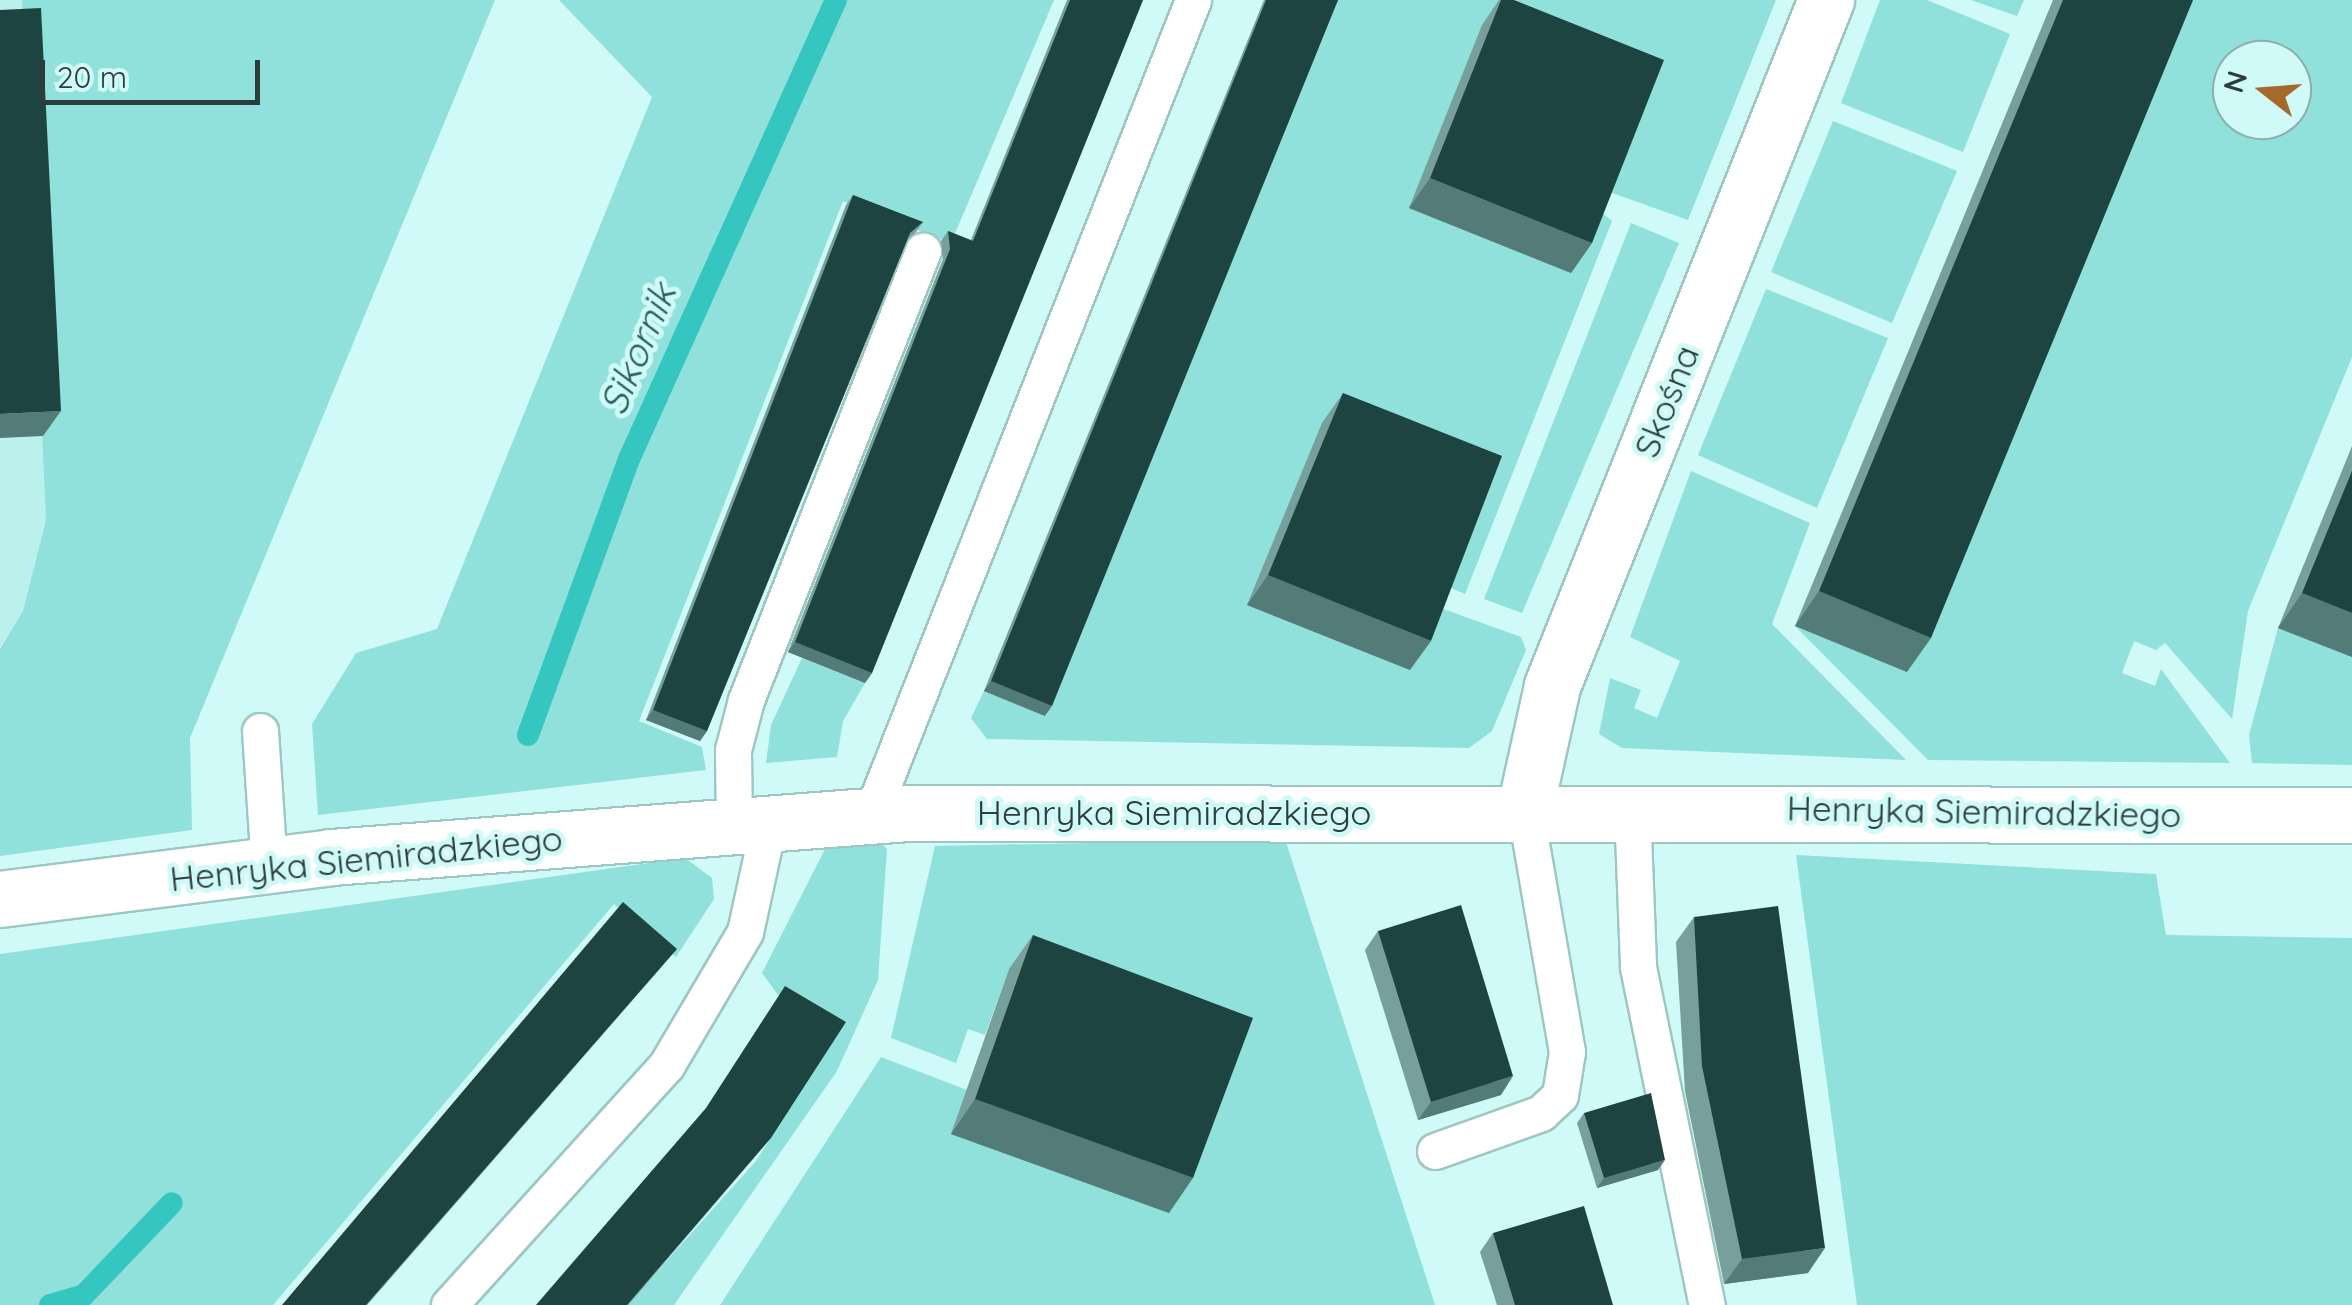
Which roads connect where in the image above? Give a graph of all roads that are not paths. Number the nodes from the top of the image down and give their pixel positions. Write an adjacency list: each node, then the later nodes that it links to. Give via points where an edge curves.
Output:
1 (1193, 0): 8 (lane)
2 (1826, 0): 5 (street, Skośna, via 1552,686)
3 (923, 251): 9 (lane, via 746,700 733,750)
4 (260, 731): 10 (lane)
5 (1525, 808): 6 (street, Henryka Siemiradzkiego); 8 (street, Henryka Siemiradzkiego); 12 (lane, via 1567,1052 1560,1096 1541,1113)
6 (1632, 808): 7 (street, Henryka Siemiradzkiego); 14 (lane, via 1641,985)
7 (2352, 814)
8 (870, 815): 9 (street, Henryka Siemiradzkiego)
9 (752, 823): 10 (street, Henryka Siemiradzkiego); 13 (lane, via 745,932 666,1066)
10 (269, 865): 11 (street, Henryka Siemiradzkiego)
11 (0, 899)
12 (1434, 1150)
13 (449, 1305)
14 (1707, 1305)

